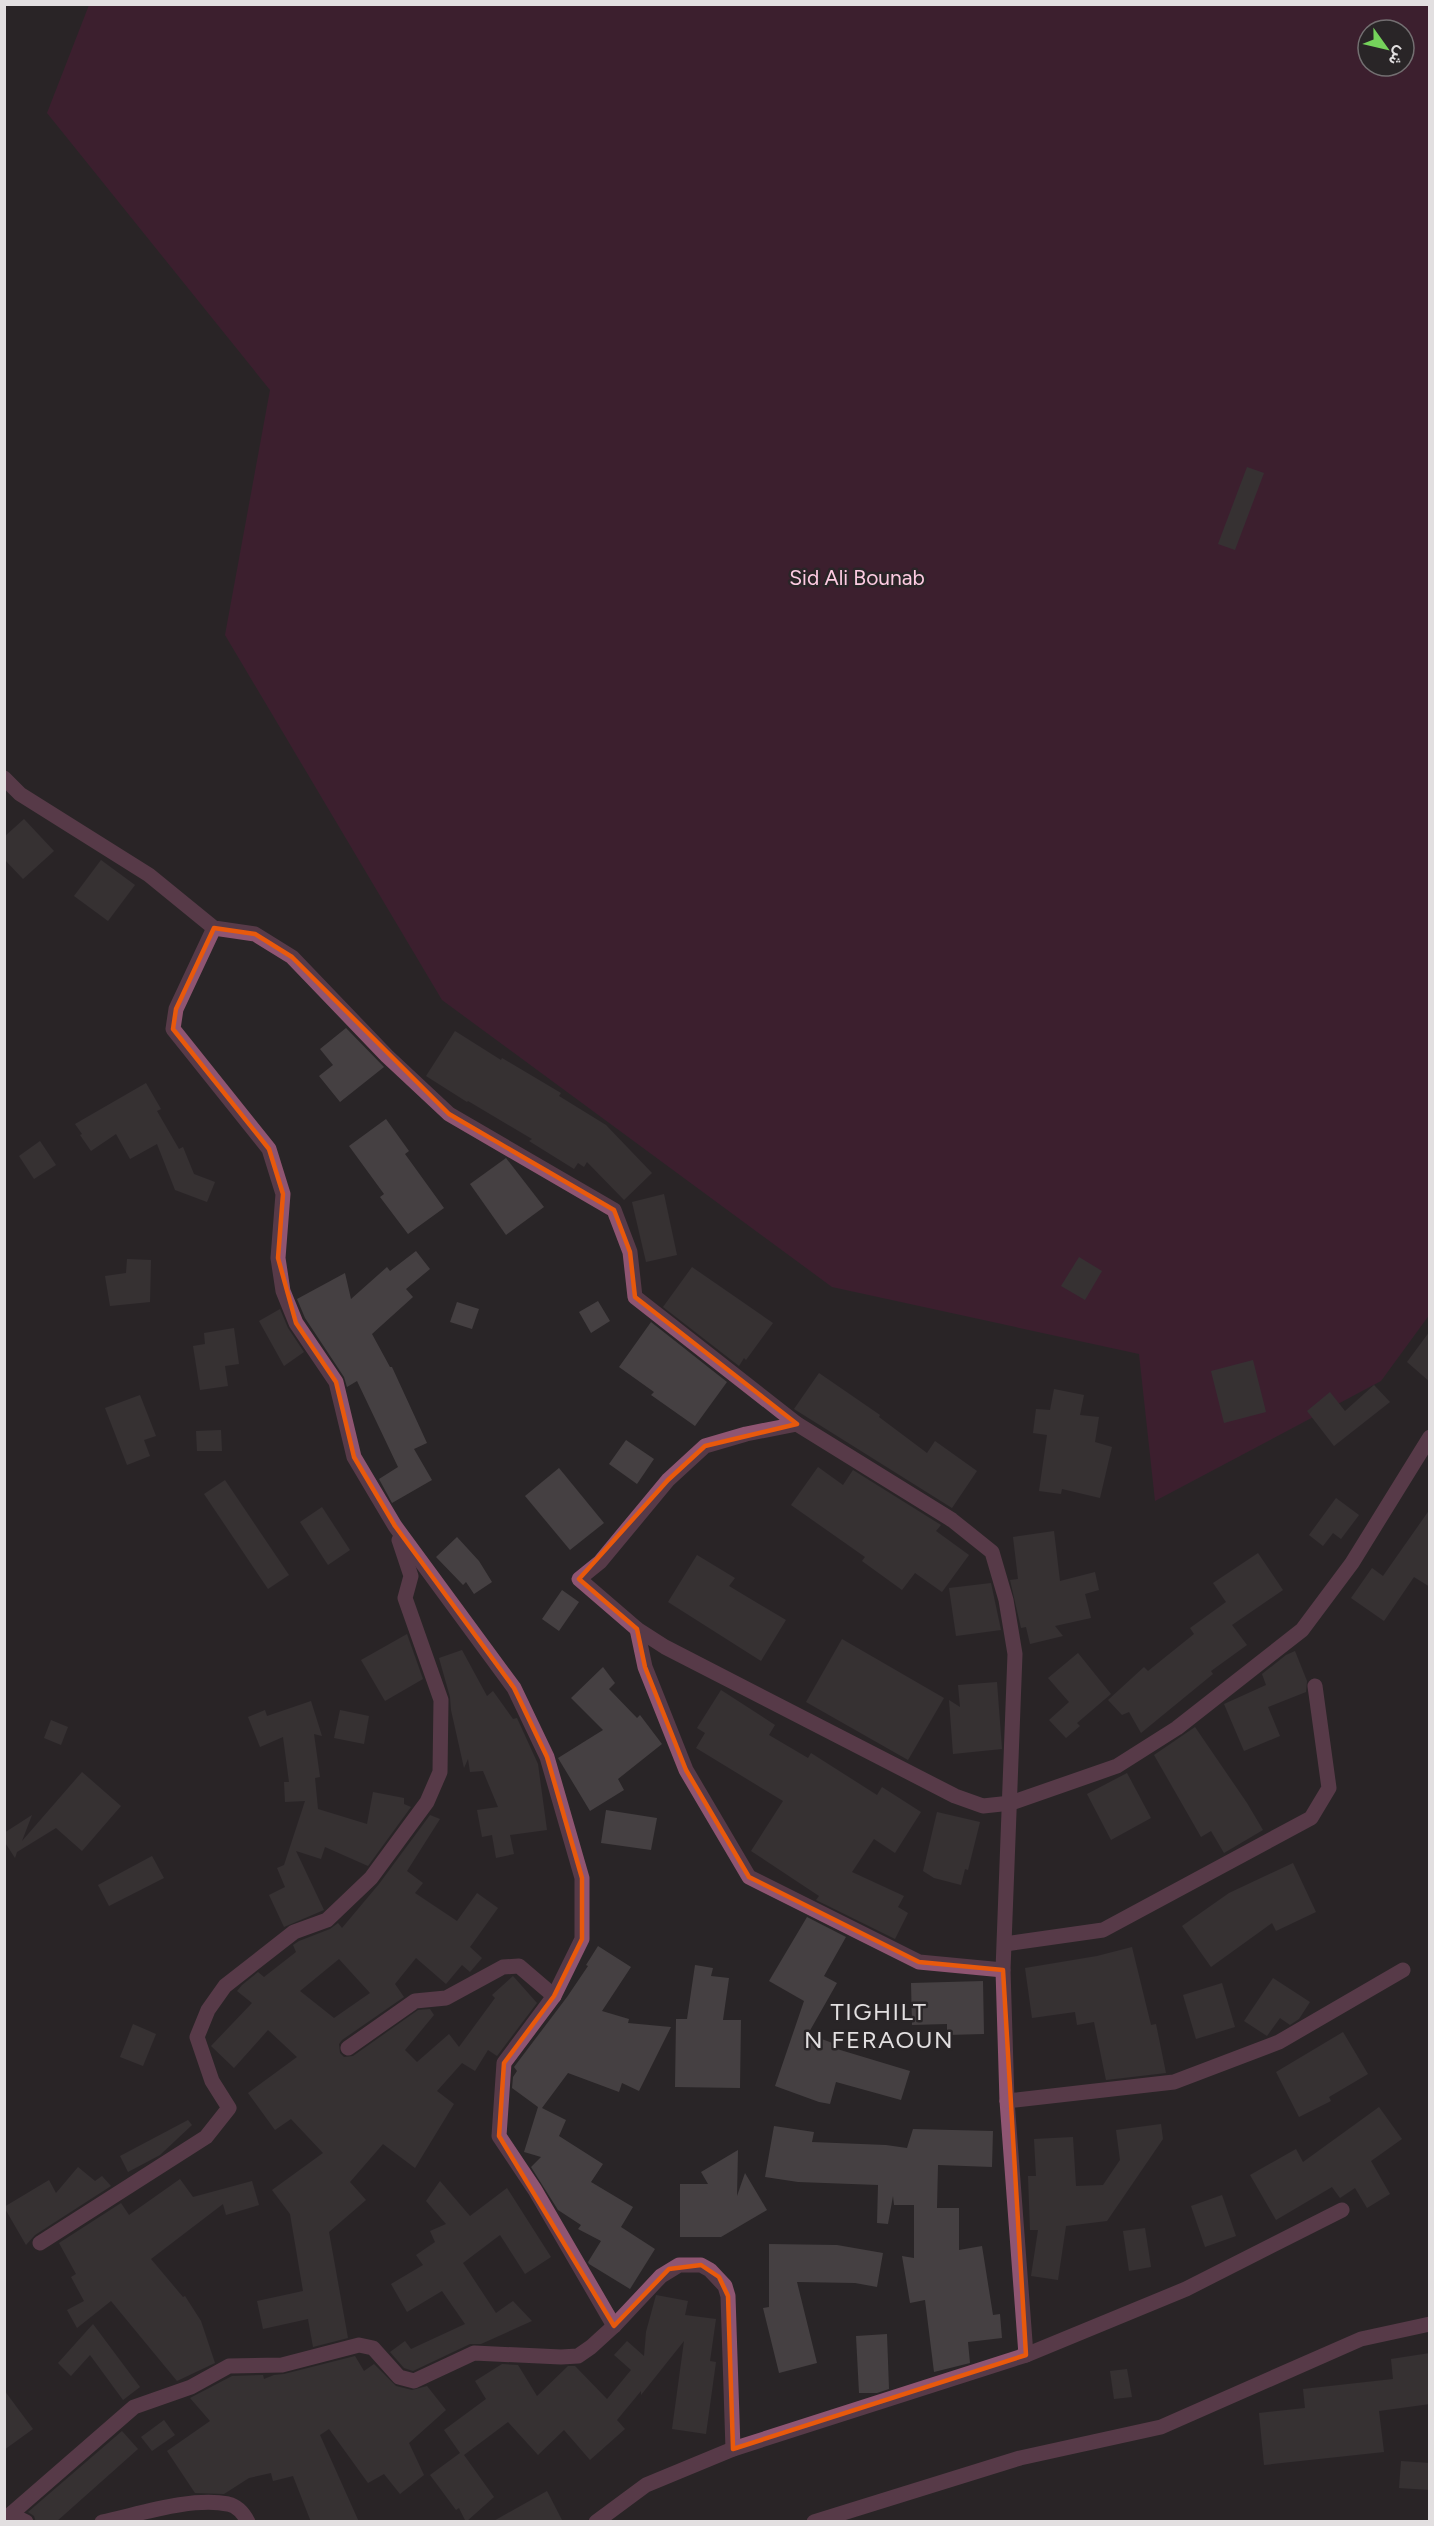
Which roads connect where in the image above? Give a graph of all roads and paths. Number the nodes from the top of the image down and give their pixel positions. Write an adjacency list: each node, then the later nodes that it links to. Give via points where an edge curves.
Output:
1 (4, 778): 2 (street, via 20,794 149,875)
2 (214, 928): 3 (street, via 255,934 292,957 448,1114 614,1210 630,1252 635,1297); 5 (street, via 176,1009 173,1029 269,1149 283,1194 278,1258 283,1291 296,1323 336,1382 354,1457)
3 (797, 1424): 6 (street, via 705,1446 668,1480 600,1562 579,1580); 8 (street, via 952,1520 992,1552 1006,1600 1015,1654)
4 (1430, 1437): 8 (street, via 1352,1563 1302,1630 1177,1728 1117,1767)
5 (395, 1526): 12 (street, via 514,1688 547,1757 582,1878 582,1939); 16 (street, via 411,1576 405,1598 441,1700 440,1772 427,1802 371,1878 327,1920 294,1932 259,1957 225,1986 208,2010 197,2037 212,2081 229,2108 206,2137)
6 (637, 1629): 8 (street, via 955,1796 983,1806); 10 (street, via 645,1667 686,1770 749,1877 919,1962)
7 (1315, 1686): 9 (street, via 1329,1788 1311,1818 1103,1930)
8 (1011, 1803): 9 (street)
9 (1005, 1944): 10 (street)
10 (1003, 1970): 14 (street)
11 (1403, 1970): 14 (street, via 1279,2042 1174,2082)
12 (554, 1996): 13 (street, via 519,1966 503,1967 446,1998 415,2001); 18 (street, via 504,2063 499,2136)
13 (348, 2048)
14 (1007, 2101): 19 (street)
15 (1342, 2210): 19 (street, via 1186,2289)
16 (40, 2243)
17 (1430, 2324): 25 (street, via 1361,2339 1161,2427 1020,2458)
18 (614, 2326): 20 (street, via 669,2269 701,2265 719,2277 728,2296); 21 (street, via 578,2356 474,2353 414,2380 399,2377 373,2348 359,2346 282,2365 229,2366 191,2387 134,2407)
19 (1026, 2355): 20 (street)
20 (733, 2449): 24 (street, via 646,2485)
21 (14, 2519)
22 (102, 2522): 23 (street, via 194,2503 227,2504 245,2515)
23 (248, 2522)
24 (596, 2522)
25 (814, 2522)

